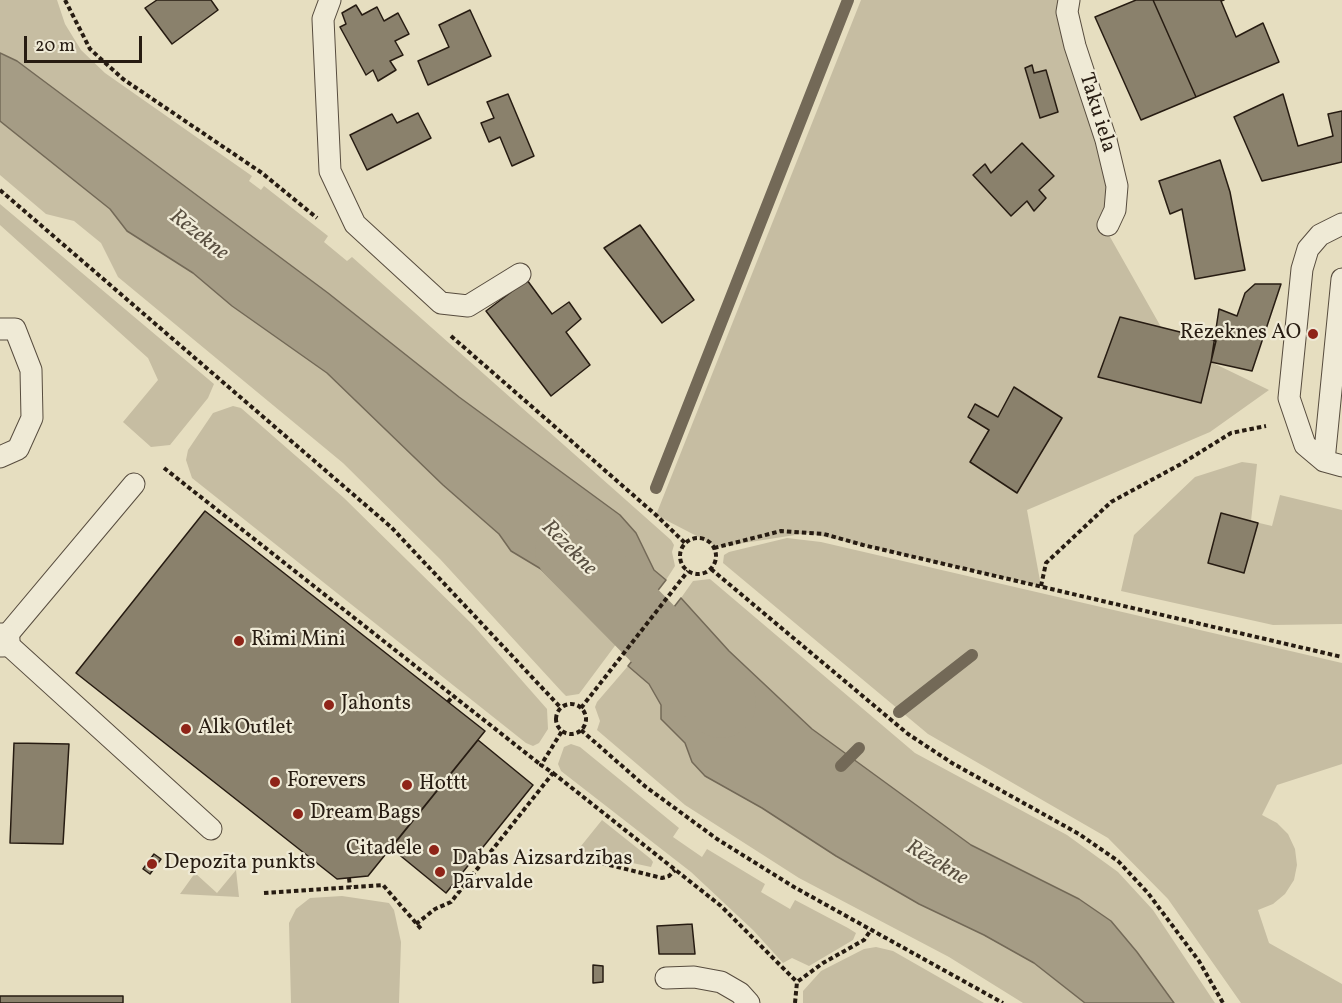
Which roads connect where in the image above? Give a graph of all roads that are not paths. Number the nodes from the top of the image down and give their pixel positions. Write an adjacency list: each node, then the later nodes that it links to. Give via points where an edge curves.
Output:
1 (330, 0): 5 (lane, via 323,19 330,171 355,224 441,303 468,306)
2 (1070, 0): 4 (lane, Taku iela, via 1067,12 1075,46 1117,186 1115,210)
3 (1342, 224): 9 (lane, via 1320,235 1308,249 1289,375 1289,398 1305,445)
4 (1108, 225)
5 (520, 274)
6 (1342, 279): 9 (lane)
7 (0, 329): 8 (lane, via 15,329 31,370 32,418 18,449)
8 (0, 457)
9 (1333, 463)
10 (134, 484): 11 (lane)
11 (1, 640): 12 (lane)
12 (211, 828)
13 (666, 978): 14 (lane, via 694,977 721,982)
14 (749, 1003)

